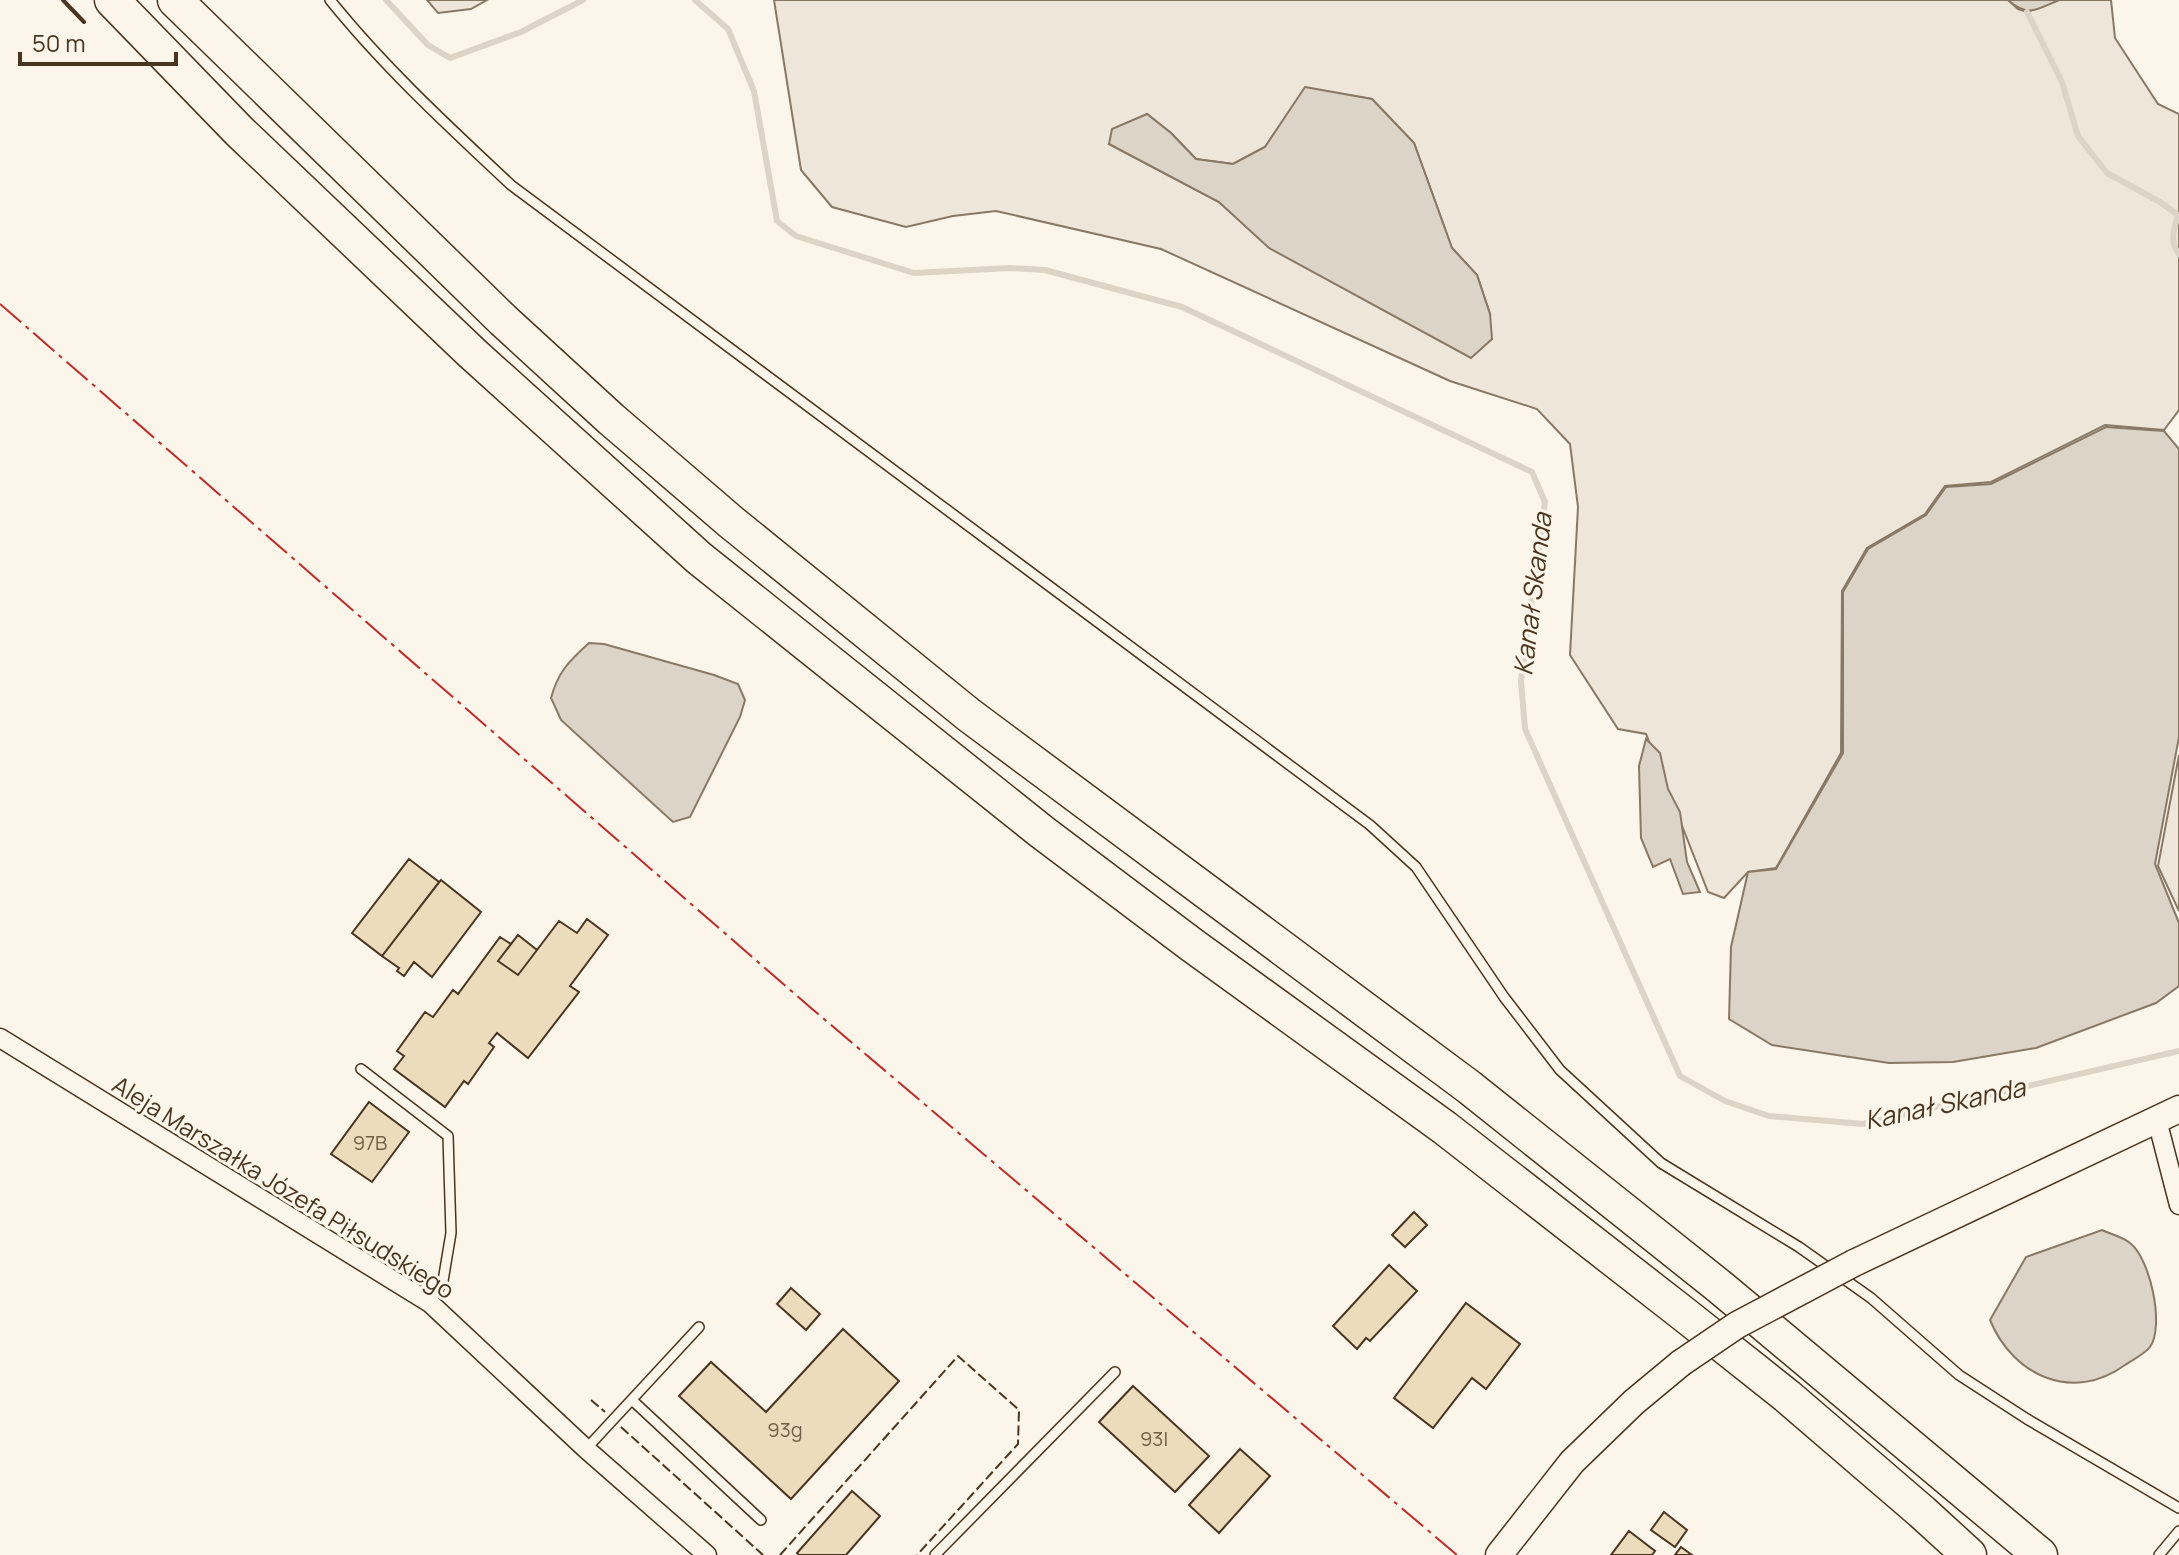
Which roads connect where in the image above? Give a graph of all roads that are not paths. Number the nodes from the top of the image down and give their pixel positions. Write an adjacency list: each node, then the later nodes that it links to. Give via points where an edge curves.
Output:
1 (112, 0): 19 (highway, via 239,131 449,332 699,558 1042,832 1445,1128 1685,1315)
2 (175, 0): 20 (highway, via 503,320 731,522 969,715 1481,1096)
3 (330, 0): 13 (lane, via 511,185 1370,825 1416,867 1560,1070 1661,1163 1871,1298 1959,1375)
4 (0, 1038): 8 (street, Aleja Marszałka Józefa Piłsudskiego)
5 (361, 1069): 8 (lane, via 448,1136 451,1233 443,1281)
6 (2168, 1114): 7 (street); 18 (street, bridge, via 1854,1263 1737,1325 1634,1402 1572,1462)
7 (2179, 1205)
8 (430, 1303): 12 (street, Aleja Marszałka Józefa Piłsudskiego)
9 (699, 1327): 11 (lane)
10 (1115, 1372): 17 (lane)
11 (632, 1400): 12 (lane); 14 (lane)
12 (586, 1449): 16 (street, Aleja Marszałka Józefa Piłsudskiego)
13 (2179, 1508)
14 (761, 1520)
15 (2179, 1531): 21 (lane)
16 (707, 1555)
17 (935, 1555)
18 (1499, 1555)
19 (1969, 1555)
20 (2040, 1555)
21 (2159, 1555)

